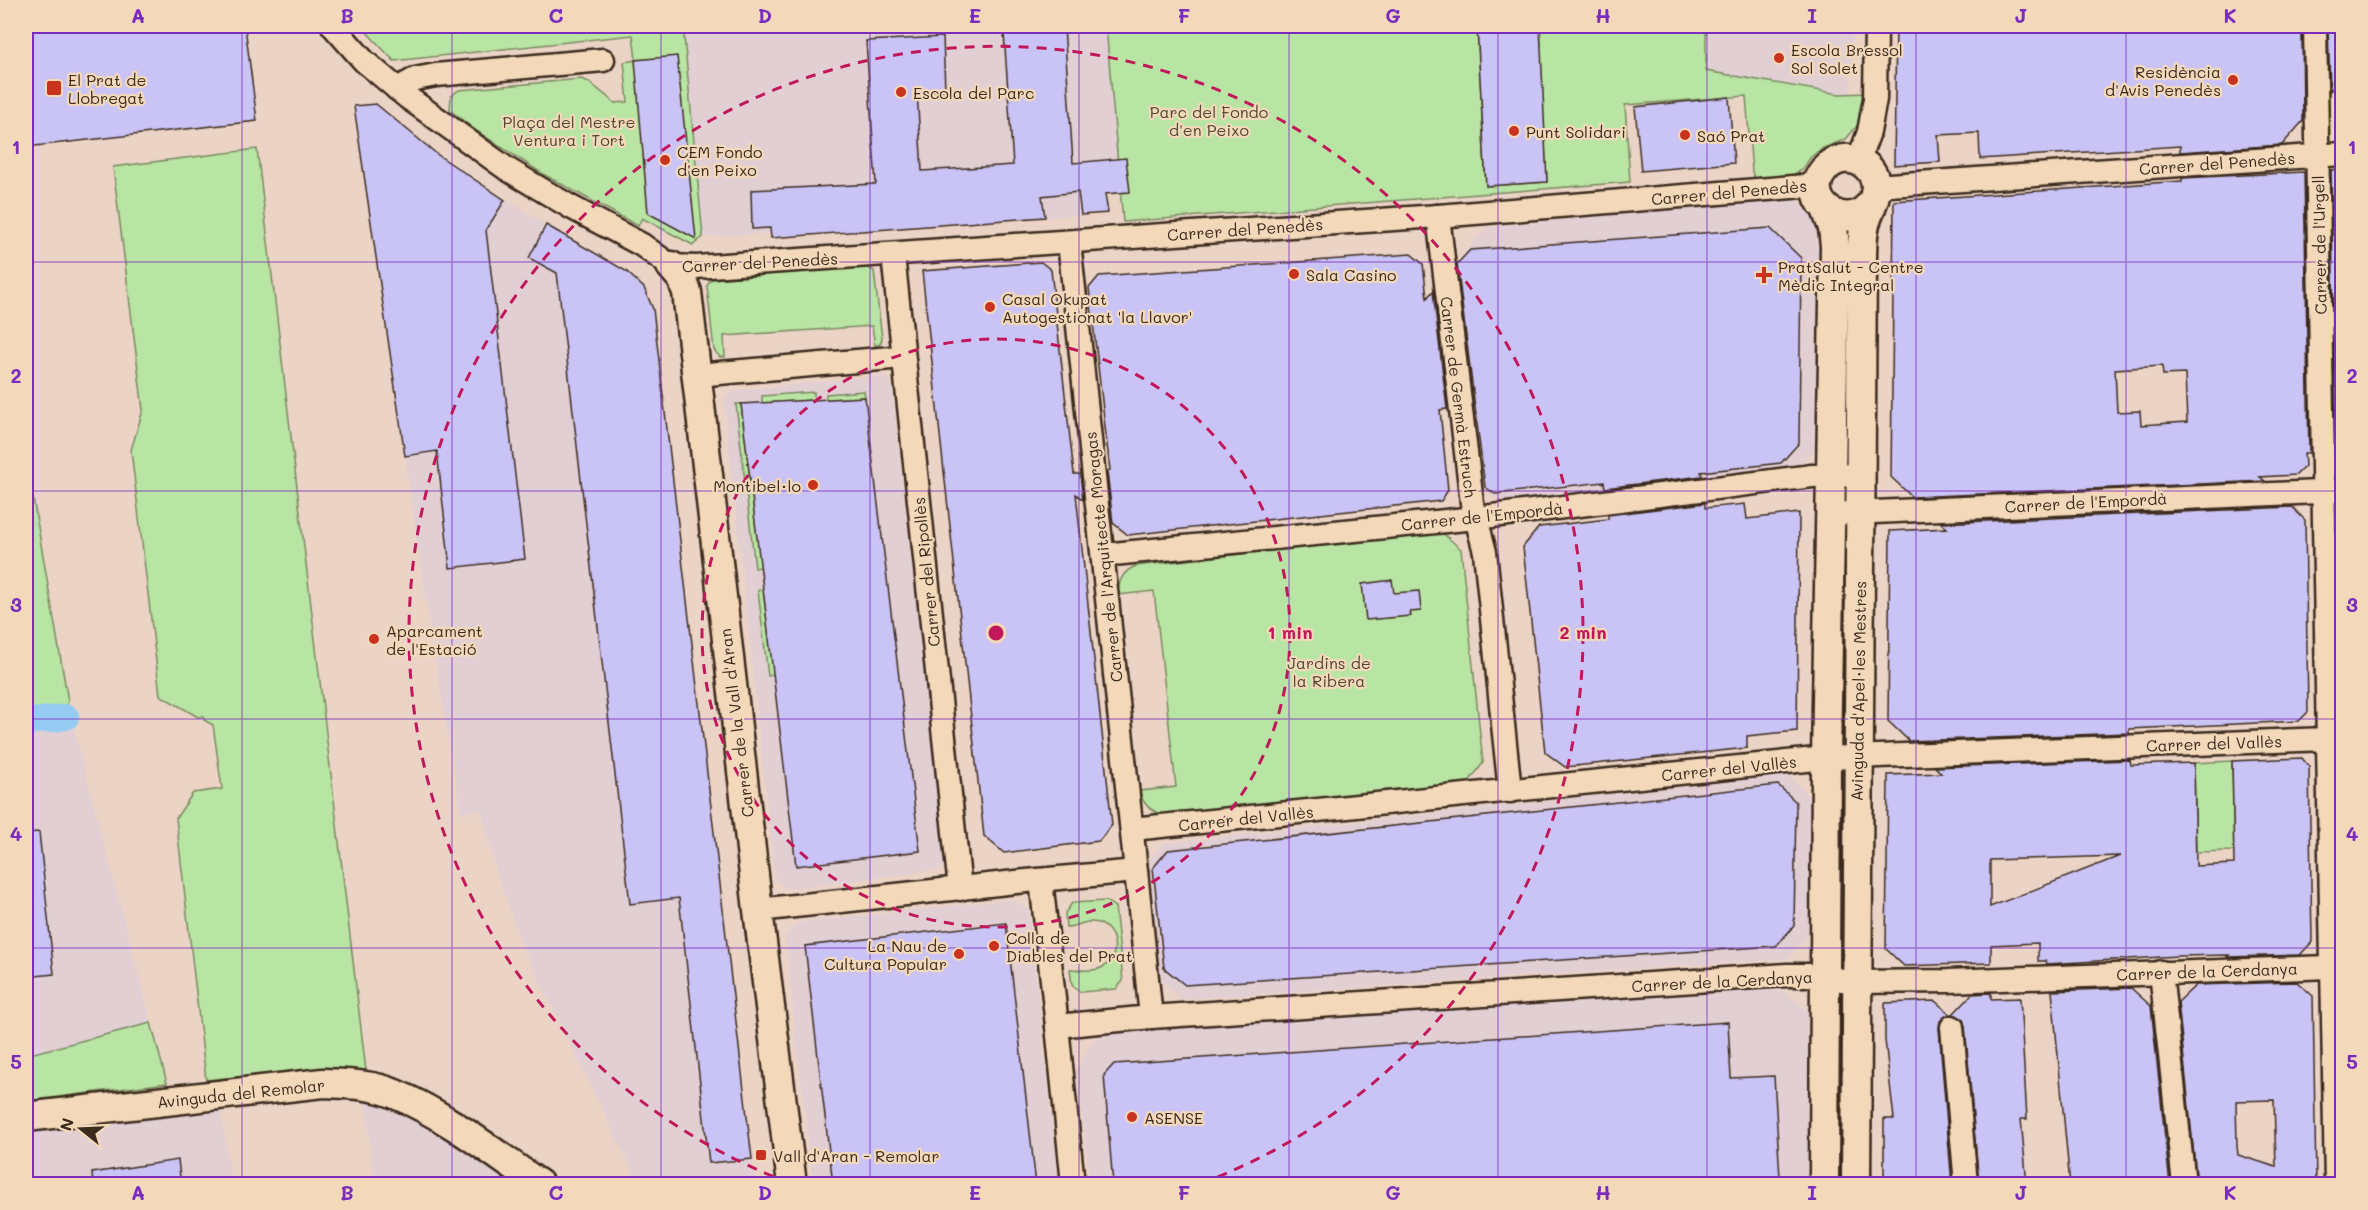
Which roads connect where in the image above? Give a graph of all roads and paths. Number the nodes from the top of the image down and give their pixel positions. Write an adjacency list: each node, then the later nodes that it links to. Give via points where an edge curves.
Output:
1 (333, 26): 5 (street, via 364,61)
2 (1876, 26): 8 (street, via 1875,99 1869,132)
3 (2315, 26): 7 (street, Carrer de l'Urgell)
4 (603, 60): 5 (street, via 436,75 415,79)
5 (397, 89): 14 (street, via 507,169 642,245)
6 (2343, 154): 7 (street, Carrer del Penedès)
7 (2317, 156): 9 (street, Carrer del Penedès); 19 (street, Carrer de l'Urgell)
8 (1858, 160): 9 (street, via 1871,172); 10 (street, via 1832,162 1820,174)
9 (1875, 192): 10 (street, via 1869,206 1854,216 1837,216); 17 (street, Avinguda d'Apel·les Mestres, via 1862,237)
10 (1822, 197): 11 (street, Carrer del Penedès); 18 (street, Avinguda d'Apel·les Mestres, via 1833,228 1834,246)
11 (1437, 216): 12 (street, Carrer del Penedès); 22 (street, Carrer de Germà Estruch)
12 (1069, 242): 13 (street, Carrer del Penedès); 23 (street, Carrer de l'Arquitecte Moragas)
13 (893, 255): 14 (street, Carrer del Penedès); 15 (street, Carrer del Ripollès)
14 (671, 266): 16 (street, Carrer de la Vall d'Aran, via 687,292)
15 (903, 357): 16 (street); 32 (street, Carrer del Ripollès)
16 (696, 375): 33 (street, Carrer de la Vall d'Aran)
17 (1860, 474): 18 (street, Carrer de l'Empordà); 20 (street, Avinguda d'Apel·les Mestres)
18 (1830, 475): 21 (street, Avinguda d'Apel·les Mestres); 22 (street, Carrer de l'Empordà)
19 (2333, 492): 20 (street, Carrer de l'Empordà); 24 (street, Carrer de l'Urgell)
20 (1860, 512): 21 (street, Carrer de l'Empordà); 25 (street, Avinguda d'Apel·les Mestres)
21 (1830, 514): 26 (street, Avinguda d'Apel·les Mestres)
22 (1476, 518): 23 (street, Carrer de l'Empordà); 27 (street, Carrer de Germà Estruch, via 1485,552)
23 (1103, 555): 28 (street, Carrer de l'Arquitecte Moragas)
24 (2328, 739): 25 (street, Carrer del Vallès); 29 (street, Carrer de l'Urgell)
25 (1857, 757): 26 (street, Carrer del Vallès); 37 (street, Avinguda d'Apel·les Mestres)
26 (1826, 758): 27 (street, Carrer del Vallès); 36 (street, Avinguda d'Apel·les Mestres)
27 (1510, 791): 28 (street, Carrer del Vallès)
28 (1132, 830): 30 (street, Carrer de l'Arquitecte Moragas)
29 (2335, 840): 34 (street, Carrer de l'Urgell)
30 (1136, 871): 31 (street); 38 (street, Carrer de l'Arquitecte Moragas)
31 (1041, 880): 32 (street); 39 (street)
32 (960, 889): 33 (street)
33 (758, 910): 43 (street, Carrer de la Vall d'Aran)
34 (2330, 967): 35 (street, Carrer de la Cerdanya); 49 (street, Carrer de l'Urgell)
35 (2161, 972): 37 (street, Carrer de la Cerdanya); 48 (street)
36 (1825, 977): 37 (street, Carrer de la Cerdanya); 38 (street, Carrer de la Cerdanya, via 1787,975); 45 (street, Avinguda d'Apel·les Mestres)
37 (1857, 982): 46 (street, Avinguda d'Apel·les Mestres)
38 (1151, 1017): 39 (street, Carrer de la Cerdanya)
39 (1057, 1026): 44 (street)
40 (1952, 1027): 47 (street)
41 (26, 1117): 42 (street, Avinguda del Remolar, via 323,1083 360,1085 394,1093 433,1114)
42 (539, 1185)
43 (792, 1185)
44 (1073, 1185)
45 (1824, 1185)
46 (1856, 1185)
47 (1966, 1185)
48 (2184, 1185)
49 (2336, 1185)

